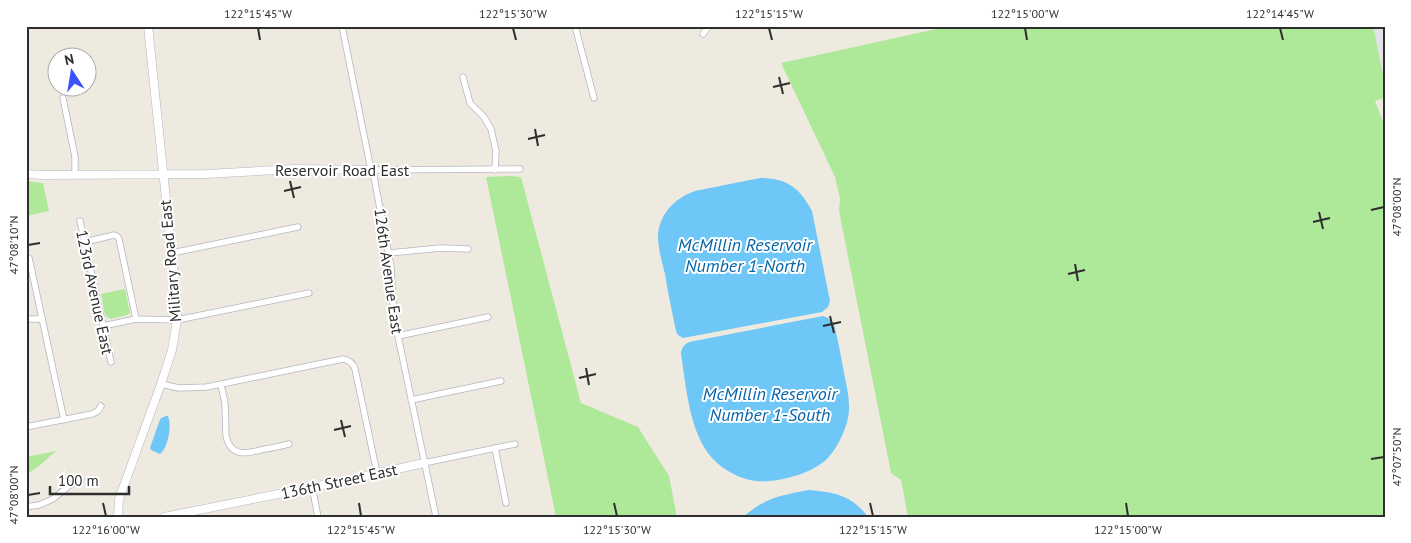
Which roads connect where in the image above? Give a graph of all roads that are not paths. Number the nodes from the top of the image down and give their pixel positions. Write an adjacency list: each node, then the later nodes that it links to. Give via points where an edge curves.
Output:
1 (148, 26): 14 (street, Military Road East)
2 (342, 26): 10 (street, 126th Avenue East)
3 (575, 26): 8 (street)
4 (709, 26): 5 (street)
5 (703, 34)
6 (463, 77): 11 (street, via 472,107 484,117 491,129 496,151)
7 (63, 98): 13 (street)
8 (594, 98)
9 (520, 169): 11 (street, Reservoir Road East)
10 (371, 170): 11 (street, Reservoir Road East); 14 (street, Reservoir Road East); 20 (street, 126th Avenue East)
11 (495, 170)
12 (26, 174): 13 (street, Reservoir Road East)
13 (75, 175): 14 (street, Reservoir Road East)
14 (163, 175): 19 (street, Military Road East)
15 (80, 222): 17 (street, 123rd Avenue East)
16 (298, 227): 19 (street)
17 (85, 242): 26 (street, via 117,236); 28 (street, 123rd Avenue East)
18 (468, 249): 20 (street)
19 (172, 253): 27 (street, Military Road East)
20 (389, 253): 29 (street, 126th Avenue East)
21 (28, 258): 25 (street)
22 (309, 294): 27 (street)
23 (488, 317): 29 (street)
24 (26, 318): 25 (street)
25 (42, 318): 36 (street)
26 (136, 318): 27 (street); 28 (street)
27 (177, 320): 32 (street, Military Road East)
28 (103, 326): 30 (street, 123rd Avenue East)
29 (398, 336): 34 (street, 126th Avenue East)
30 (111, 362)
31 (501, 381): 34 (street)
32 (161, 384): 33 (street, via 179,388); 47 (street, Military Road East, via 119,499)
33 (222, 385): 38 (street, via 227,441 235,450 248,453); 42 (street, via 343,359 350,362 355,369)
34 (411, 400): 41 (street, 126th Avenue East)
35 (101, 406): 36 (street, via 92,414)
36 (64, 420): 37 (street)
37 (26, 428)
38 (289, 444)
39 (515, 444): 40 (street, 136th Street East)
40 (495, 448): 41 (street, 136th Street East); 45 (street)
41 (424, 462): 42 (street, 136th Street East); 50 (street, 126th Avenue East)
42 (377, 473): 44 (street, 136th Street East)
43 (81, 480): 46 (street, via 53,499)
44 (312, 486): 48 (street, 136th Street East); 49 (street)
45 (506, 504)
46 (26, 507)
47 (118, 517)
48 (164, 517)
49 (318, 517)
50 (436, 517)

